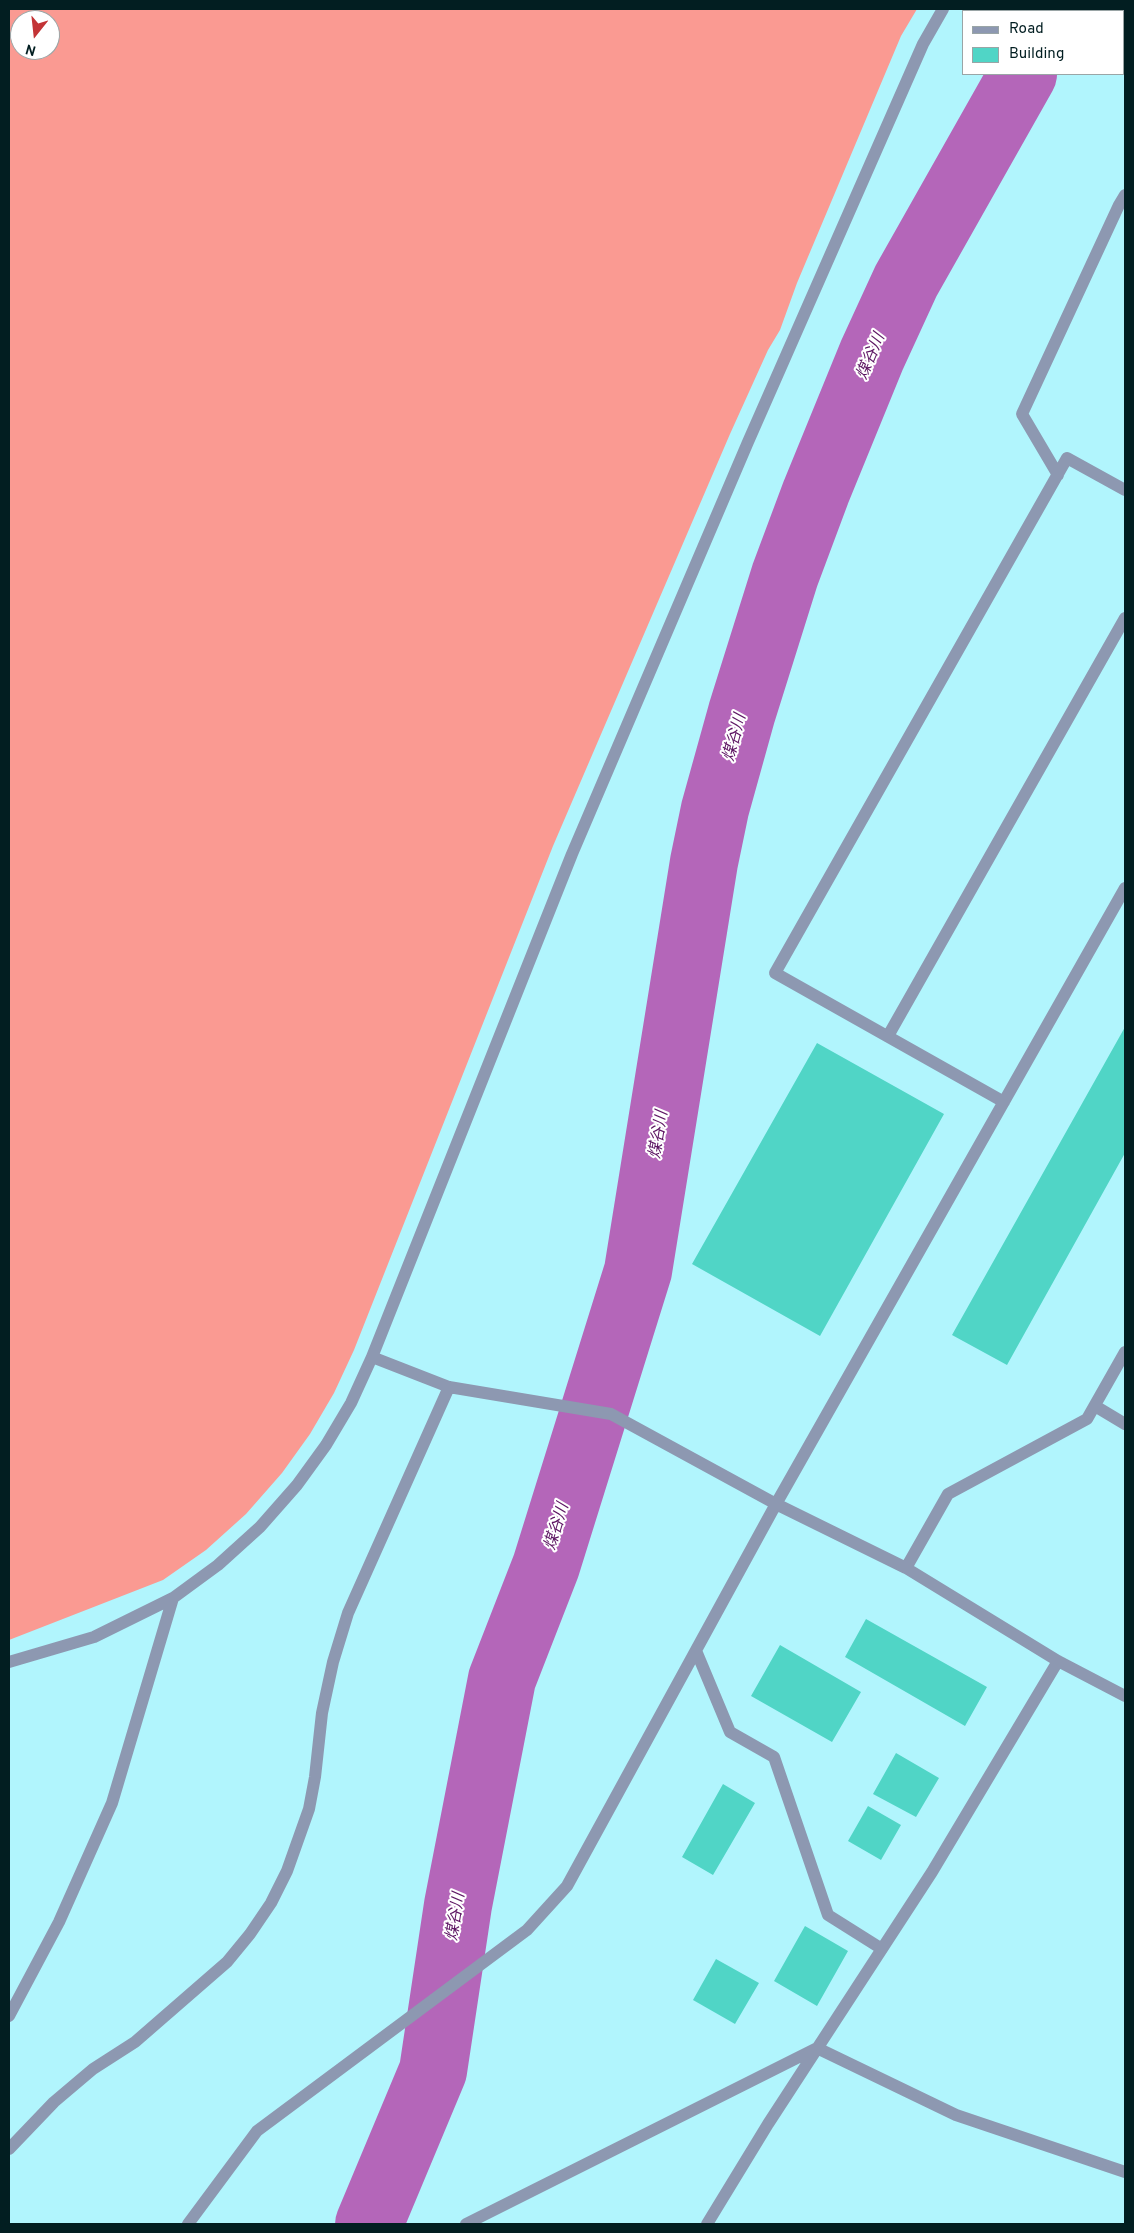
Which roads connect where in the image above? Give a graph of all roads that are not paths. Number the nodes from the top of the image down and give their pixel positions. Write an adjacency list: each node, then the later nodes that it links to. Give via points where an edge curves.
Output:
1 (943, 9): 10 (lane, via 924,44 748,442 572,854)
2 (1125, 195): 3 (lane, via 1022,414)
3 (1058, 475): 4 (lane, via 1067,458); 7 (lane, via 775,973)
4 (1125, 490)
5 (1125, 618): 7 (lane)
6 (1125, 888): 8 (lane)
7 (888, 1036): 8 (lane)
8 (1004, 1102): 14 (lane)
9 (1125, 1352): 12 (lane)
10 (372, 1357): 11 (lane); 16 (lane, via 351,1403 297,1485 260,1527 218,1565)
11 (449, 1386): 14 (lane, via 611,1414); 24 (lane, via 348,1612 322,1713 309,1809 288,1871 271,1903 227,1962 135,2042 93,2069 54,2102)
12 (1095, 1406): 13 (lane); 15 (lane, via 1087,1419 948,1494)
13 (1125, 1424)
14 (776, 1504): 15 (lane); 17 (lane)
15 (906, 1568): 18 (lane)
16 (172, 1598): 19 (lane, via 94,1637); 22 (lane, via 112,1803 59,1922)
17 (697, 1653): 21 (lane, via 730,1732 774,1757 828,1914); 26 (lane, via 568,1886 526,1930 257,2131)
18 (1058, 1661): 20 (lane); 21 (lane, via 932,1872)
19 (9, 1662)
20 (1125, 1696)
21 (882, 1949): 23 (lane)
22 (9, 2016)
23 (817, 2048): 25 (lane, via 956,2115); 27 (lane); 28 (lane)
24 (9, 2149)
25 (1125, 2172)
26 (188, 2224)
27 (466, 2224)
28 (708, 2224)

